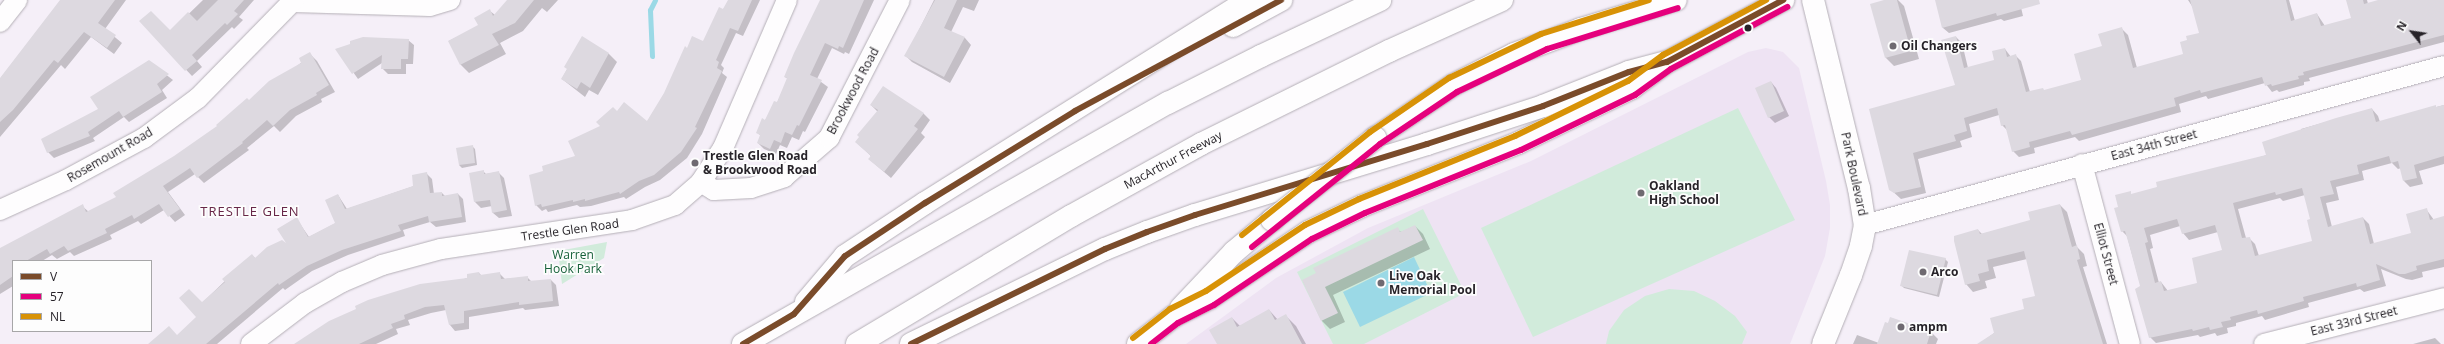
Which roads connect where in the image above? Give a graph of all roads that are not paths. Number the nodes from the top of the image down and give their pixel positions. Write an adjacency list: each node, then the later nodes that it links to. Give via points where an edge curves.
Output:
1 (17, 0): 13 (street)
2 (450, 0): 12 (street, via 430,6)
3 (787, 0): 18 (street, Trestle Glen Road, via 723,148)
4 (900, 0): 18 (street, Brookwood Road, via 829,138 784,177 751,188 714,190)
5 (1249, 0): 16 (main road)
6 (1282, 0): 16 (main road)
7 (1380, 0): 22 (main road, via 1168,103)
8 (1502, 0): 26 (main road, MacArthur Freeway, via 1389,51 1201,144 1071,216)
9 (1676, 0): 23 (main road, bridge, via 1581,29 1514,54 1453,86 1375,138 1272,220 1234,252)
10 (1783, 0): 14 (main road)
11 (1813, 0): 20 (main road, Park Boulevard, via 1859,188)
12 (294, 1): 19 (street, Rosemount Road, via 198,98 144,138 66,180)
13 (0, 22)
14 (1667, 62): 23 (main road, via 1632,88 1518,143 1362,206 1308,232 1210,298); 27 (main road, via 1630,72 1543,106 1427,144 1147,232 1104,249)
15 (2444, 66): 17 (street, East 34th Street)
16 (1075, 111): 22 (main road, via 846,256)
17 (2082, 164): 20 (street, East 34th Street); 30 (street, Elliot Street)
18 (701, 182): 24 (street, Trestle Glen Road, via 675,205 632,220 441,249 382,265 342,282 305,303)
19 (0, 210)
20 (1865, 225): 29 (main road, Park Boulevard, via 1851,275)
21 (2444, 298): 31 (street, East 33rd Street)
22 (794, 314): 25 (main road)
23 (1174, 316): 28 (main road)
24 (250, 344)
25 (742, 344)
26 (857, 344)
27 (911, 344)
28 (1138, 344)
29 (1823, 344)
30 (2130, 344)
31 (2264, 344)

